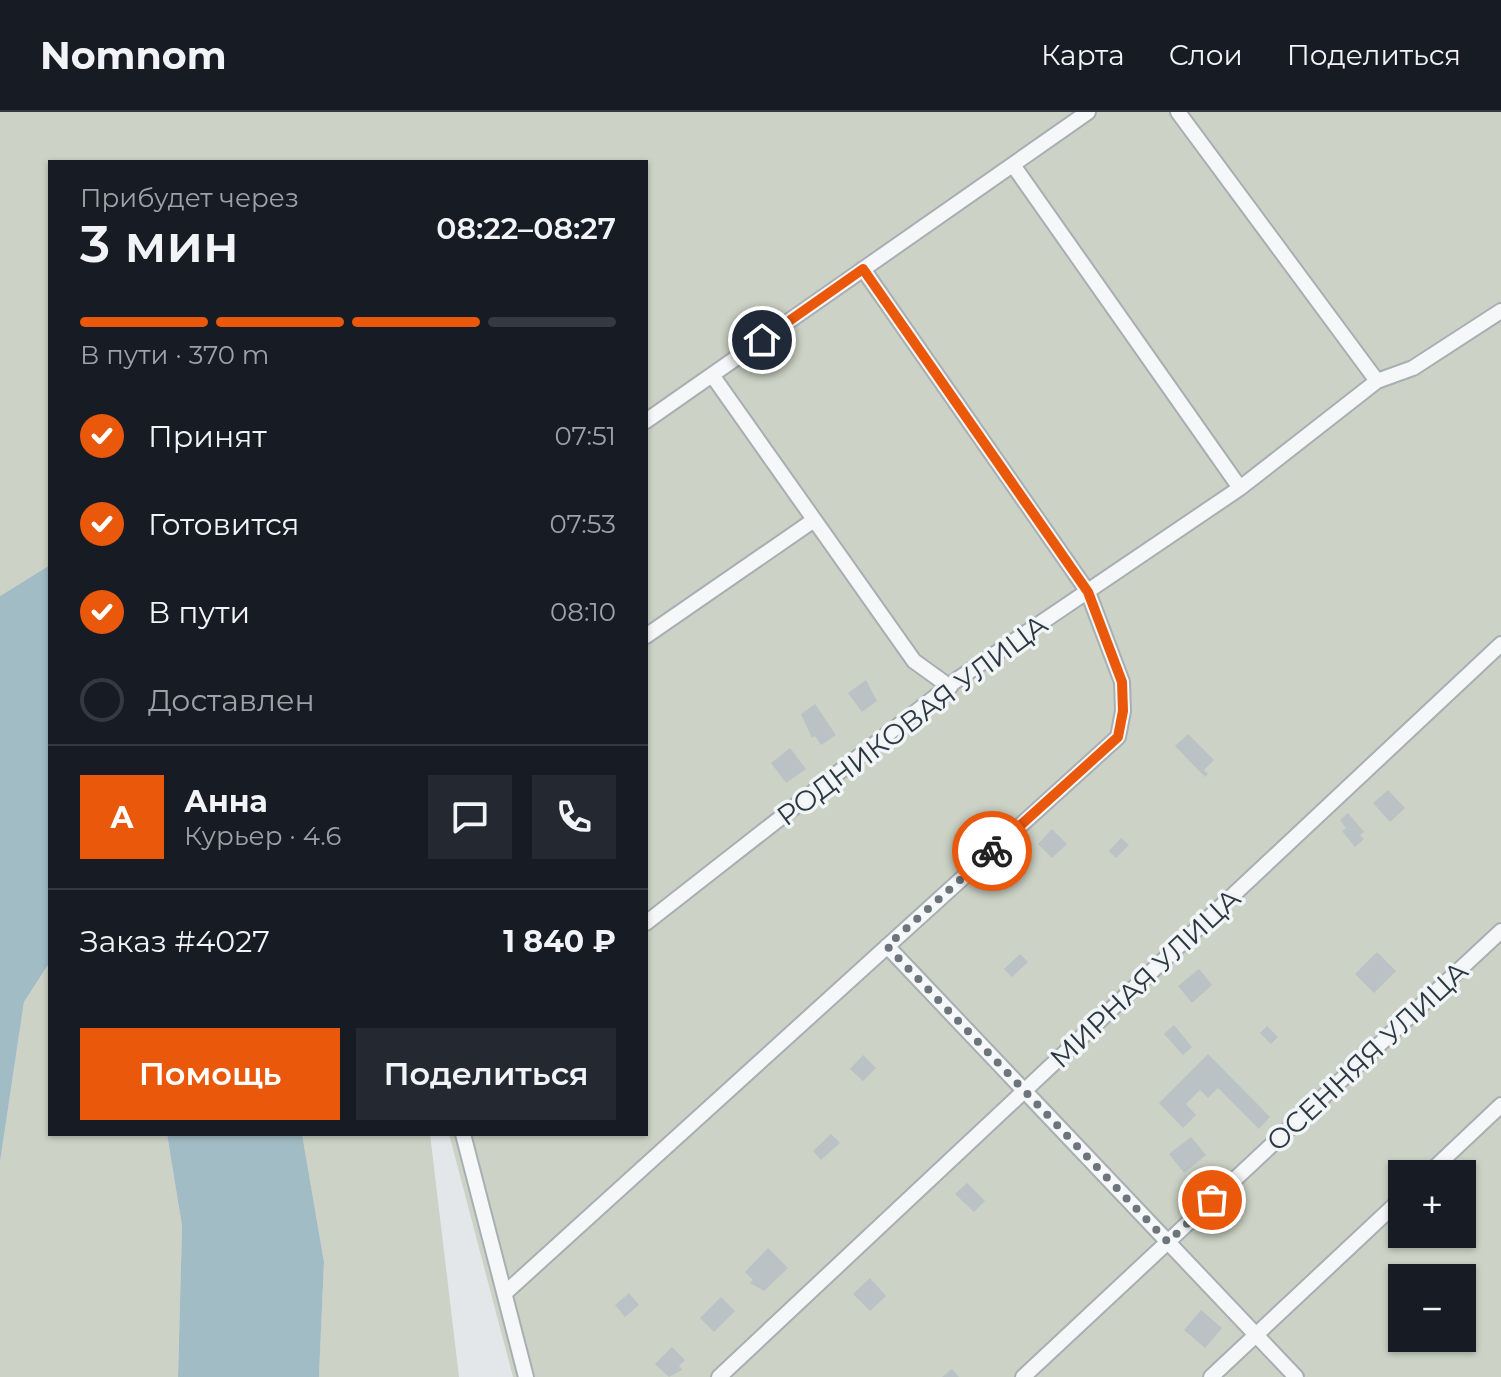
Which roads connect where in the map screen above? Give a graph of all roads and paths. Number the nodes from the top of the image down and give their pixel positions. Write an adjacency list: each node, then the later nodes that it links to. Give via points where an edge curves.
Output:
1 (1088, 112): 3 (street)
2 (1178, 112): 7 (street)
3 (1013, 165): 4 (street); 9 (street)
4 (863, 269): 6 (street); 11 (street)
5 (1501, 311): 7 (street, РОДНИКОВАЯ УЛИЦА, via 1413,368)
6 (712, 375): 8 (street); 10 (street)
7 (1377, 381): 9 (street, РОДНИКОВАЯ УЛИЦА)
8 (648, 420)
9 (1240, 488): 11 (street, РОДНИКОВАЯ УЛИЦА)
10 (814, 520): 12 (street); 14 (street, via 914,661)
11 (1088, 592): 14 (street, РОДНИКОВАЯ УЛИЦА); 17 (street, via 1122,682 1118,737)
12 (648, 635)
13 (1501, 644): 18 (street, МИРНАЯ УЛИЦА)
14 (950, 687): 15 (street, РОДНИКОВАЯ УЛИЦА)
15 (648, 921)
16 (1501, 931): 23 (street, ОСЕННЯЯ УЛИЦА)
17 (887, 946): 18 (street); 24 (street)
18 (1024, 1091): 23 (street); 27 (street, МИРНАЯ УЛИЦА)
19 (1501, 1105): 21 (street)
20 (464, 1136): 24 (street)
21 (1443, 1160)
22 (1388, 1211): 25 (street)
23 (1168, 1242): 25 (street); 28 (street, ОСЕННЯЯ УЛИЦА)
24 (505, 1293): 26 (street)
25 (1256, 1335): 29 (street); 30 (street)
26 (526, 1377)
27 (719, 1377)
28 (1023, 1377)
29 (1211, 1377)
30 (1296, 1377)

